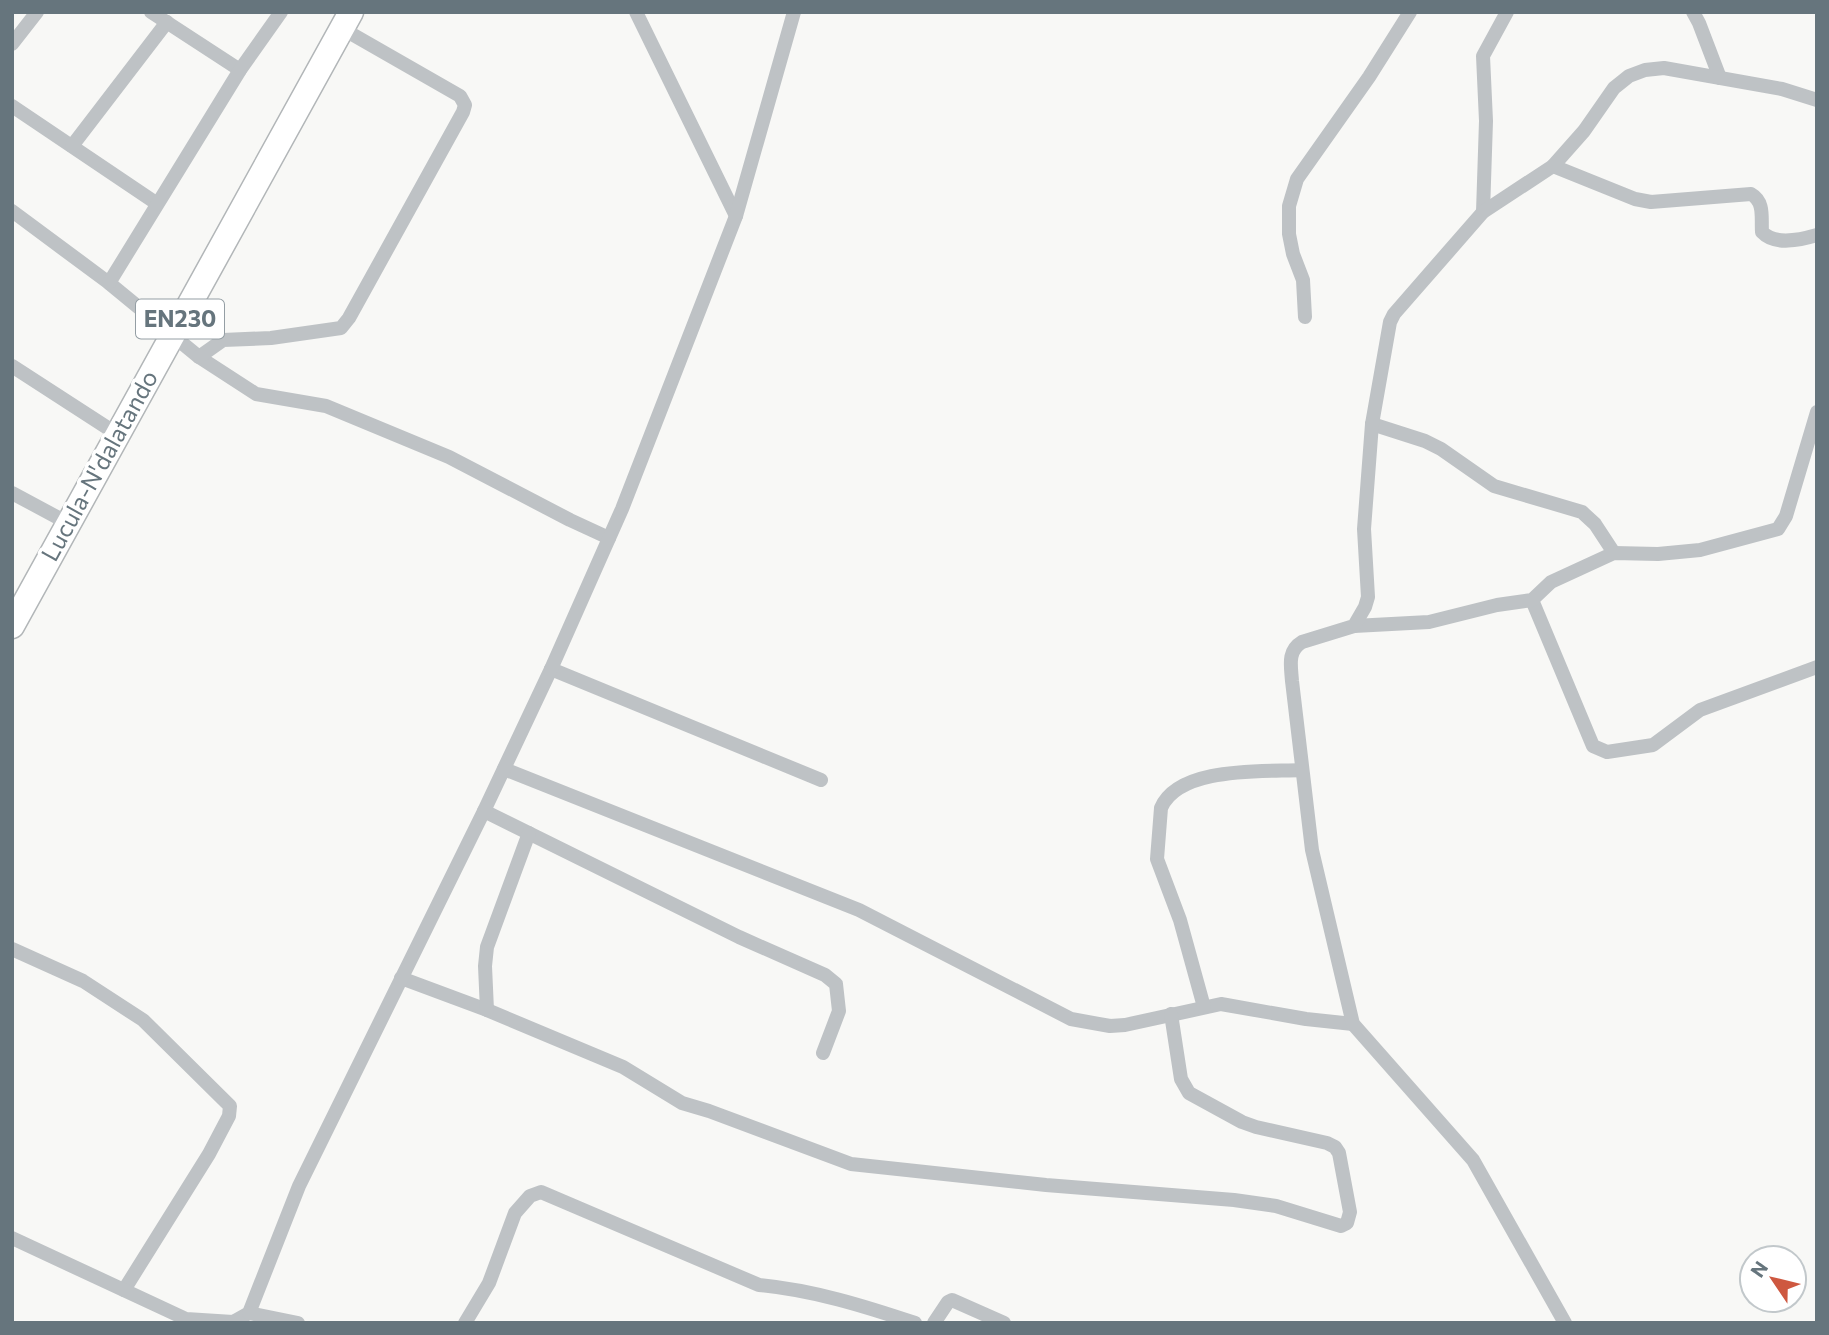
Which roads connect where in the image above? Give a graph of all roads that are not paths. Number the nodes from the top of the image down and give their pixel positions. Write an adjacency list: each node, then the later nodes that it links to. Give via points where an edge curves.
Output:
1 (37, 12): 11 (street)
2 (151, 12): 10 (street)
3 (281, 12): 12 (street)
4 (636, 12): 21 (street)
5 (1410, 12): 24 (street, via 1297,179 1289,206 1289,234 1303,280)
6 (1507, 12): 20 (street, via 1483,56)
7 (1693, 12): 13 (street)
8 (791, 14): 21 (street)
9 (347, 20): 25 (highway, Lucula-N'dalatando / EN230); 26 (street, via 460,96 463,112 341,328 223,340)
10 (167, 22): 12 (street); 16 (street)
11 (12, 44)
12 (240, 70): 18 (street)
13 (1720, 78): 14 (street); 17 (street, via 1664,68 1629,76 1614,88)
14 (1817, 100)
15 (12, 106): 16 (street)
16 (72, 146): 18 (street)
17 (1553, 166): 20 (street); 22 (street, via 1651,202 1751,194 1761,204 1766,237 1800,240)
18 (156, 203): 23 (street)
19 (12, 211): 23 (street)
20 (1483, 212): 29 (street, via 1394,314)
21 (736, 216): 33 (street)
22 (1817, 235)
23 (109, 283): 25 (street)
24 (1305, 317)
25 (172, 334): 26 (street); 30 (highway, Lucula-N'dalatando / EN230)
26 (199, 357): 33 (street, via 256,394 326,406 449,457)
27 (12, 366): 30 (street)
28 (1817, 412): 34 (street, via 1778,529 1700,550)
29 (1372, 424): 34 (street, via 1441,449 1494,486 1582,513); 37 (street, via 1364,529 1368,597)
30 (117, 434): 32 (highway, Lucula-N'dalatando / EN230)
31 (12, 493): 32 (street)
32 (68, 523): 36 (highway, Lucula-N'dalatando / EN230)
33 (609, 538): 39 (street)
34 (1614, 553): 35 (street, via 1557,579)
35 (1532, 600): 37 (street, via 1429,622); 38 (street, via 1593,746 1600,751 1653,745 1700,710)
36 (12, 626)
37 (1354, 626): 41 (street, via 1302,642 1291,655)
38 (1817, 667)
39 (551, 670): 40 (street); 42 (street)
40 (504, 769): 43 (street); 49 (street, via 859,911 1071,1019 1111,1026)
41 (1303, 770): 47 (street, via 1220,774 1175,788 1164,800 1157,859 1180,919); 50 (street, via 1312,850)
42 (821, 780)
43 (484, 811): 44 (street); 46 (street)
44 (529, 833): 48 (street, via 487,947); 51 (street, via 825,975 836,984 839,1011)
45 (12, 949): 53 (street, via 93,986 143,1020 230,1106 209,1154)
46 (401, 978): 48 (street); 54 (street, via 299,1186)
47 (1204, 1007): 49 (street); 50 (street, via 1235,1005)
48 (487, 1010): 49 (street, via 623,1067 682,1103 851,1164 1234,1200 1276,1206 1341,1226 1347,1223 1350,1212 1335,1147 1256,1127 1189,1093 1181,1080)
49 (1171, 1014)
50 (1353, 1024): 61 (street, via 1474,1160)
51 (823, 1053)
52 (12, 1238): 53 (street)
53 (124, 1290): 55 (street, via 186,1318)
54 (249, 1312): 55 (street, via 233,1322); 56 (street)
55 (220, 1323)
56 (298, 1323)
57 (465, 1323): 58 (street, via 489,1283 515,1213 530,1196 541,1192 759,1285 796,1289)
58 (915, 1323)
59 (934, 1323): 60 (street, via 952,1300)
60 (1004, 1323)
61 (1565, 1323)

